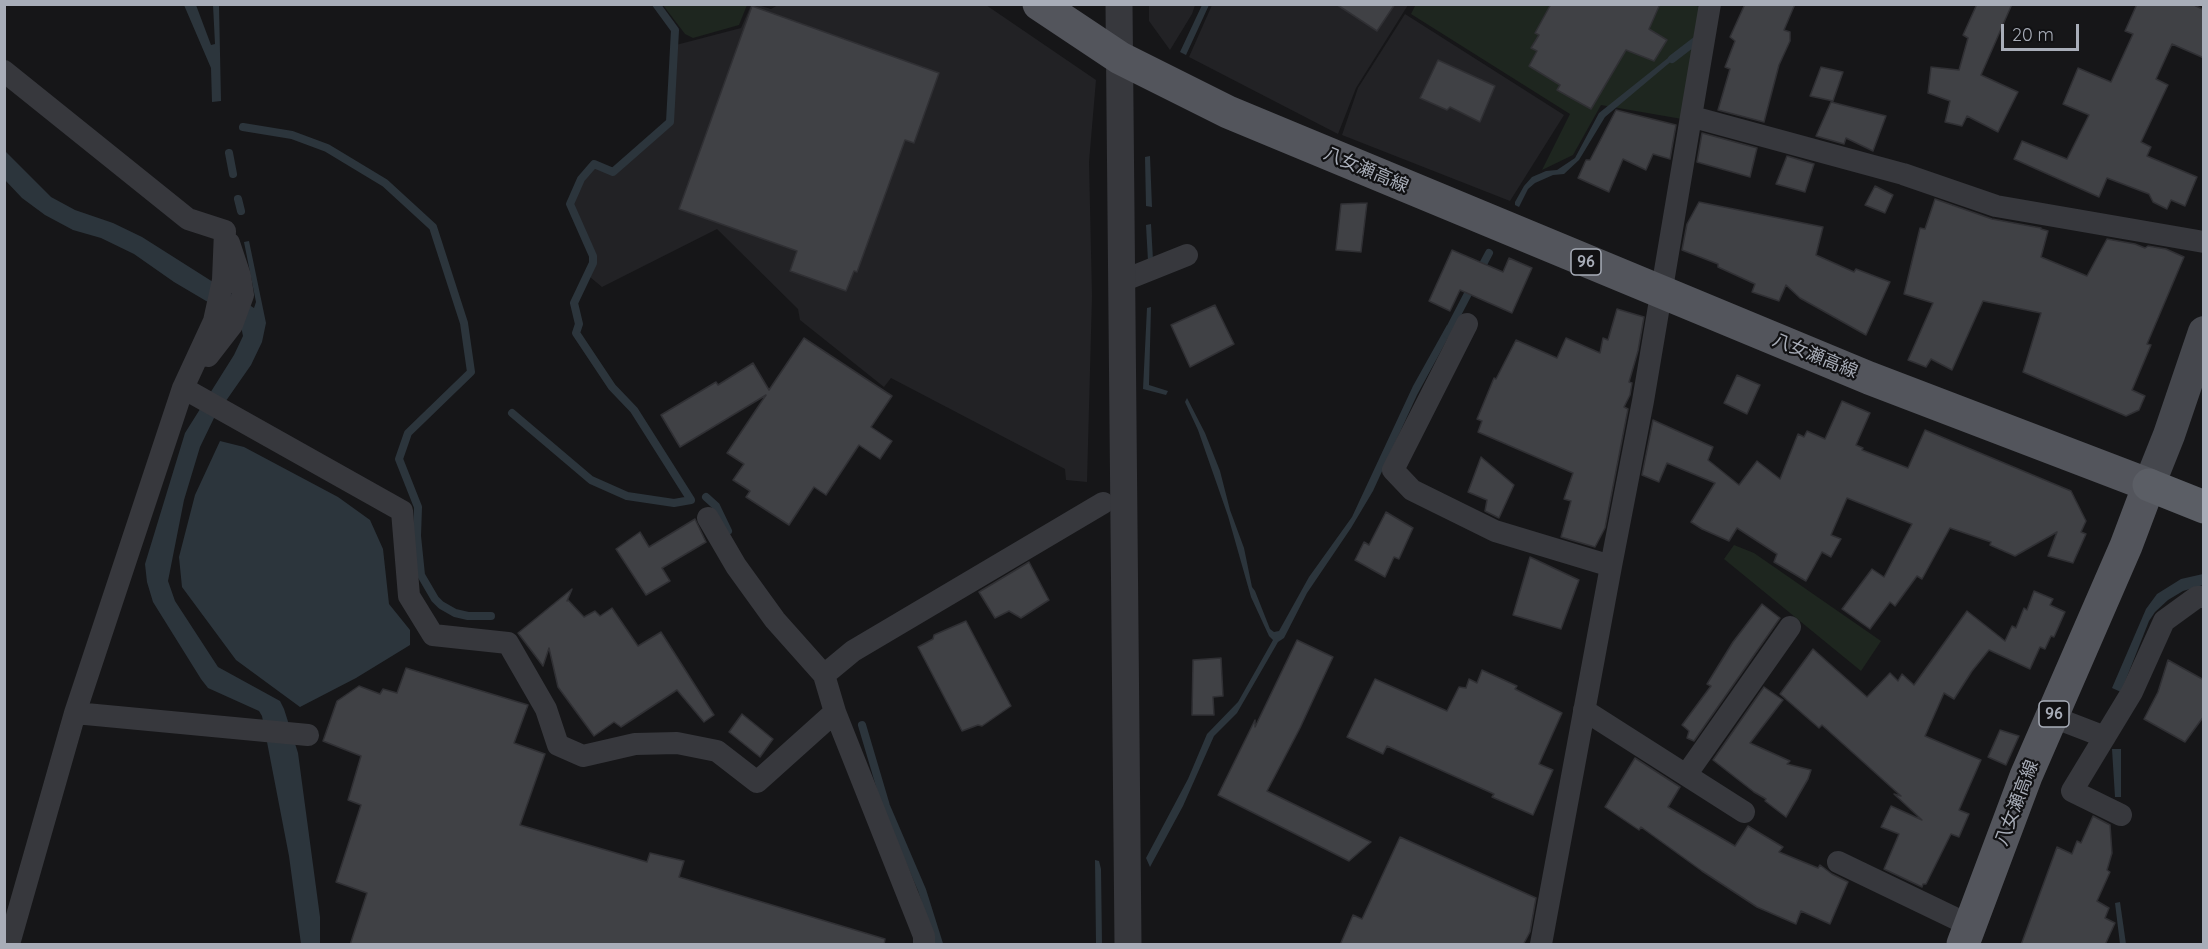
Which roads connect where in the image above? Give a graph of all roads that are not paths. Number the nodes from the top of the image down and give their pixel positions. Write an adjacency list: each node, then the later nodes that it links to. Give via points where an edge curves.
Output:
1 (1039, 4): 4 (main road, 八女瀬高線 / 96)
2 (1119, 4): 4 (street)
3 (1709, 5): 6 (street)
4 (1120, 58): 9 (street); 10 (main road, 八女瀬高線 / 96, via 1228,112)
5 (4, 72): 13 (street, via 188,219 225,231 223,280)
6 (1693, 117): 7 (street, via 1903,174 1996,206); 10 (street)
7 (2204, 242)
8 (1187, 255): 9 (street)
9 (1122, 281): 36 (street)
10 (1661, 293): 14 (main road, 八女瀬高線 / 96); 18 (street)
11 (1467, 324): 18 (street, via 1394,470 1412,490 1495,531)
12 (2204, 332): 14 (main road)
13 (193, 393): 23 (street, via 402,511 410,596 433,635 508,643 546,709 558,745 583,756 635,744 677,743 717,752 757,782); 25 (street)
14 (2149, 485): 16 (highway); 26 (main road, 八女瀬高線 / 96)
15 (1103, 503): 22 (street, via 853,651)
16 (2204, 507)
17 (708, 518): 22 (street, via 775,620)
18 (1611, 566): 24 (street)
19 (2204, 597): 28 (street, via 2197,597 2164,621 2132,692)
20 (1790, 627): 29 (street)
21 (905, 635): 23 (street, via 851,666)
22 (825, 675): 23 (street)
23 (834, 710): 35 (street, via 924,936)
24 (1584, 710): 29 (street); 37 (street)
25 (75, 713): 27 (street); 34 (street)
26 (2053, 717): 28 (street); 33 (main road, 八女瀬高線 / 96, via 2026,776)
27 (302, 735)
28 (2105, 736): 31 (street, via 2072,791)
29 (1686, 775): 30 (street)
30 (1744, 812)
31 (2121, 816)
32 (1838, 862): 33 (street)
33 (1967, 935)
34 (9, 945)
35 (924, 945)
36 (1128, 945)
37 (1541, 945)

